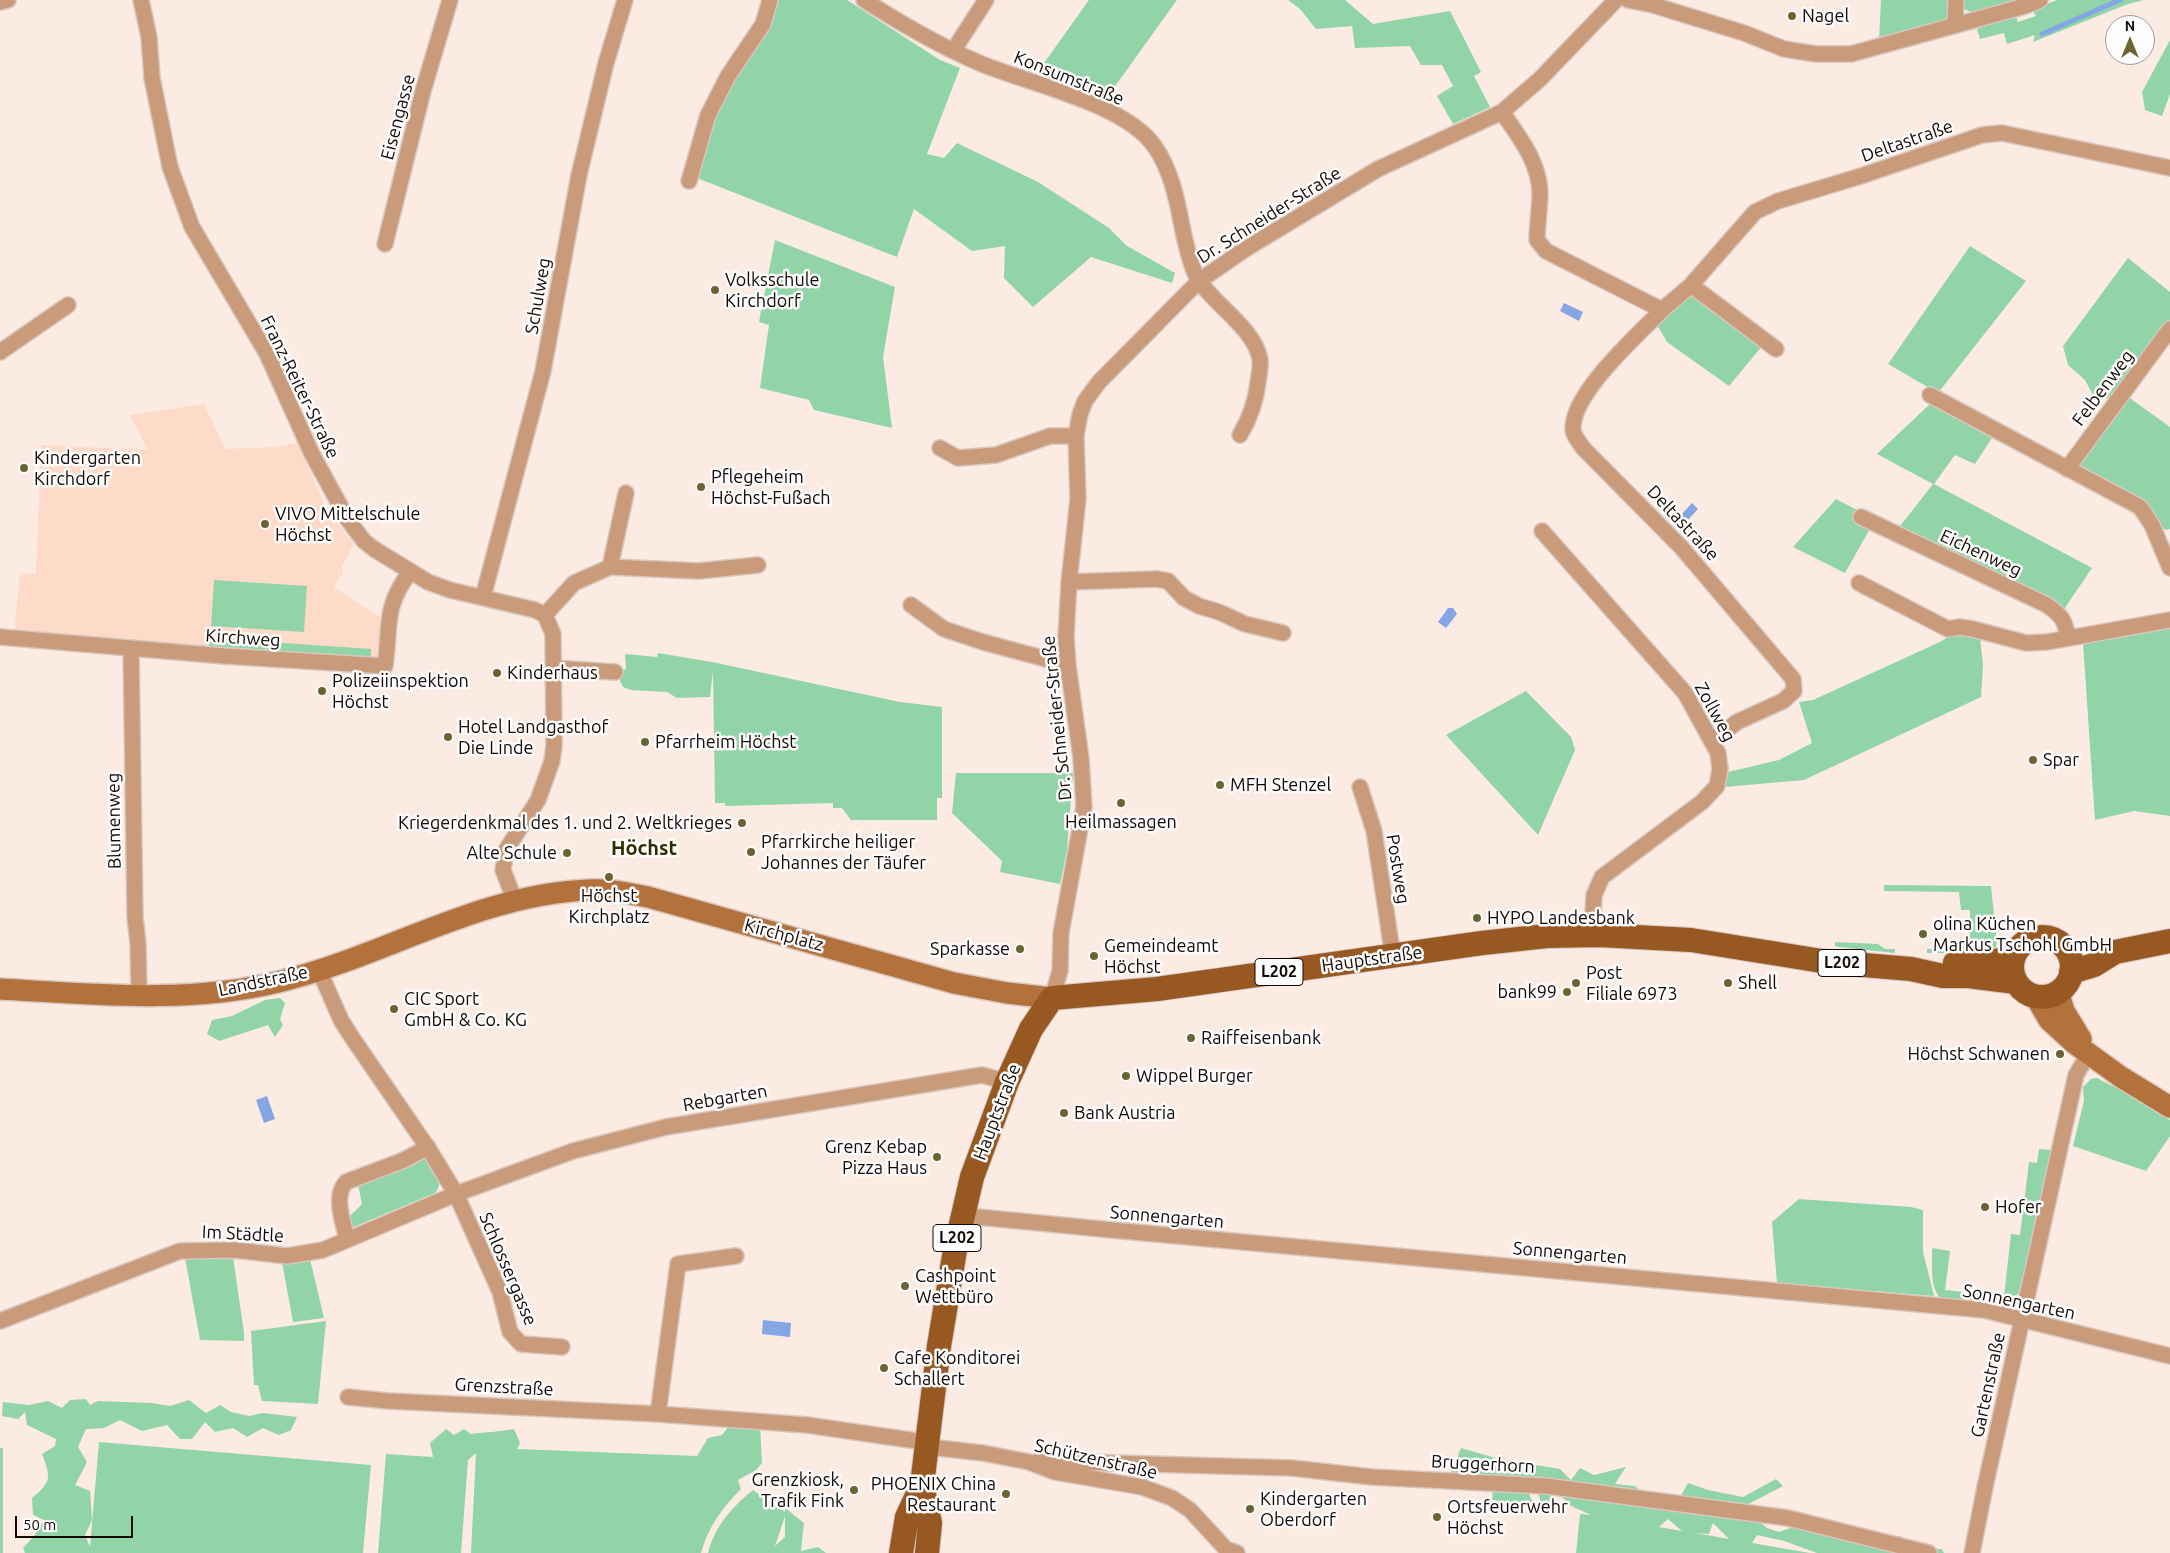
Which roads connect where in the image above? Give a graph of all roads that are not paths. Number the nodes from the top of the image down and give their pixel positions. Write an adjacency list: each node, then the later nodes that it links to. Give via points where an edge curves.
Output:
1 (8, 0): 12 (street)
2 (141, 0): 38 (street, Franz-Reiter-Straße, via 149,37 152,78 170,167 192,227 267,354 314,459 348,520 364,541)
3 (450, 0): 18 (street, Eisengasse)
4 (624, 0): 41 (street, Schulweg, via 578,175 543,372)
5 (770, 0): 17 (street, via 764,24 728,76 708,115)
6 (864, 0): 14 (street, Konsumstraße)
7 (986, 0): 14 (street)
8 (1616, 0): 15 (street, Dr. Schneider-Straße, via 1540,79)
9 (1628, 0): 13 (street, via 1744,33 1784,49 1816,54 1850,54)
10 (1956, 0): 13 (street)
11 (2040, 0): 13 (street)
12 (0, 2)
13 (1955, 25)
14 (953, 50): 19 (street, Konsumstraße, via 977,62 1109,110 1138,128 1155,146 1166,167 1191,267)
15 (1502, 112): 19 (street, Dr. Schneider-Straße, via 1378,170 1247,248); 22 (street, via 1536,167 1540,192 1537,240 1546,251)
16 (2170, 168): 20 (street, Deltastraße, via 2002,134 1982,135 1778,201 1755,212)
17 (689, 181)
18 (385, 244)
19 (1199, 281): 27 (street, Konsumstraße, via 1254,342 1260,360 1257,392 1249,420); 28 (street, Dr. Schneider-Straße, via 1099,382 1085,401)
20 (1690, 285): 22 (street, Deltastraße); 24 (street)
21 (68, 305): 25 (street)
22 (1662, 310): 52 (street, Deltastraße, via 1589,387 1574,416 1572,432 1584,449 1681,547 1793,679 1794,691 1783,701 1737,722)
23 (2170, 329): 30 (street, Felbenweg)
24 (1776, 349)
25 (0, 352)
26 (1930, 395): 30 (street)
27 (1240, 435)
28 (1076, 436): 29 (street, via 1050,436 996,455 958,458); 39 (street, Dr. Schneider-Straße, via 1078,498)
29 (940, 448)
30 (2067, 469): 34 (street, via 2140,507)
31 (626, 493): 36 (street)
32 (1861, 517): 47 (street, Eichenweg, via 2047,605 2060,615)
33 (1542, 531): 52 (street, Zollweg, via 1685,694)
34 (2165, 541): 37 (street)
35 (758, 564): 36 (street, via 699,571)
36 (610, 567): 43 (street, via 574,583)
37 (2170, 568)
38 (410, 572): 41 (street, Franz-Reiter-Straße, via 450,590); 48 (street, Kirchweg, via 390,610 385,666)
39 (1069, 582): 45 (street, via 1168,581 1184,598 1199,606 1245,624); 49 (street, Dr. Schneider-Straße)
40 (1859, 583): 47 (street, via 1948,629 1973,629 2026,643)
41 (483, 597): 43 (street, Franz-Reiter-Straße)
42 (911, 605): 49 (street, via 944,629)
43 (545, 615): 50 (street, via 553,634)
44 (2170, 620): 47 (street)
45 (1283, 633)
46 (0, 637): 48 (street, Kirchweg)
47 (2068, 638)
48 (131, 648): 67 (street, Blumenweg)
49 (1068, 665): 68 (street, Dr. Schneider-Straße, via 1082,758 1084,807 1061,933 1060,971)
50 (553, 668): 51 (street); 54 (street, via 552,761 538,800 506,850 503,870)
51 (615, 672)
52 (1713, 741): 55 (street, Zollweg, via 1720,769 1717,786 1702,802 1602,877 1594,895)
53 (1360, 787): 59 (street, Postweg, via 1374,832)
54 (515, 901): 62 (main road, Landstraße); 68 (main road, Kirchplatz, via 589,890 627,892 954,983)
55 (1592, 935): 59 (main road, Hauptstraße / L202, via 1482,943); 61 (main road, Hauptstraße / L202, via 1691,940 1828,962)
56 (2170, 941): 58 (main road)
57 (2065, 948): 58 (main road, via 2099,948); 60 (main road, via 2053,939 2035,937 2018,948); 63 (main road)
58 (2115, 952): 63 (main road, via 2094,965)
59 (1393, 957): 68 (main road, Hauptstraße / L202, via 1157,989)
60 (2013, 958): 61 (main road, Hauptstraße / L202, via 1935,963); 64 (main road)
61 (1911, 969): 64 (main road, Hauptstraße / L202, via 1942,976)
62 (320, 970): 67 (main road, Landstraße, via 278,982 230,990); 72 (street, Schlossergasse, via 341,1020)
63 (2071, 972): 66 (main road, via 2064,987)
64 (2016, 982): 66 (main road, via 2021,989)
65 (0, 989): 67 (main road, Landstraße)
66 (2046, 994): 69 (main road, via 2048,1020)
67 (139, 995)
68 (1052, 998): 70 (main road, Hauptstraße / L202, via 1031,1029)
69 (2089, 1053): 71 (main road); 77 (street, Gartenstraße, via 2076,1075)
70 (1007, 1082): 73 (street, Rebgarten, via 982,1075 666,1127 573,1151); 74 (main road, Hauptstraße / L202, via 987,1132)
71 (2170, 1107)
72 (428, 1147): 73 (street, Schlossergasse); 75 (street, via 404,1160 346,1182 340,1188)
73 (456, 1194): 75 (street, Im Städtle); 79 (street, Schlossergasse, via 500,1292 510,1332 521,1344)
74 (962, 1214): 77 (street, Sonnengarten, via 1984,1310); 84 (main road, Hauptstraße / L202, via 939,1346)
75 (347, 1239): 78 (street, Im Städtle, via 323,1250 286,1256 235,1250 180,1251)
76 (736, 1256): 82 (street, via 678,1264)
77 (2022, 1318): 80 (street, Sonnengarten); 89 (street, Gartenstraße)
78 (0, 1321)
79 (562, 1347)
80 (2170, 1356)
81 (348, 1397): 82 (street, Grenzstraße)
82 (658, 1414): 84 (street, Grenzstraße, via 807,1425)
83 (1028, 1462): 84 (street, Schützenstraße, via 938,1448); 87 (street, Schützenstraße, via 1055,1472 1133,1485 1172,1498 1190,1510 1226,1549); 88 (street, Bruggerhorn, via 1292,1468 1372,1477 1546,1486 1788,1518)
84 (924, 1465): 85 (main road, L202, via 907,1517); 86 (main road, L202, via 930,1523)
85 (901, 1553)
86 (927, 1553)
87 (1237, 1553)
88 (1929, 1553)
89 (1972, 1553)

